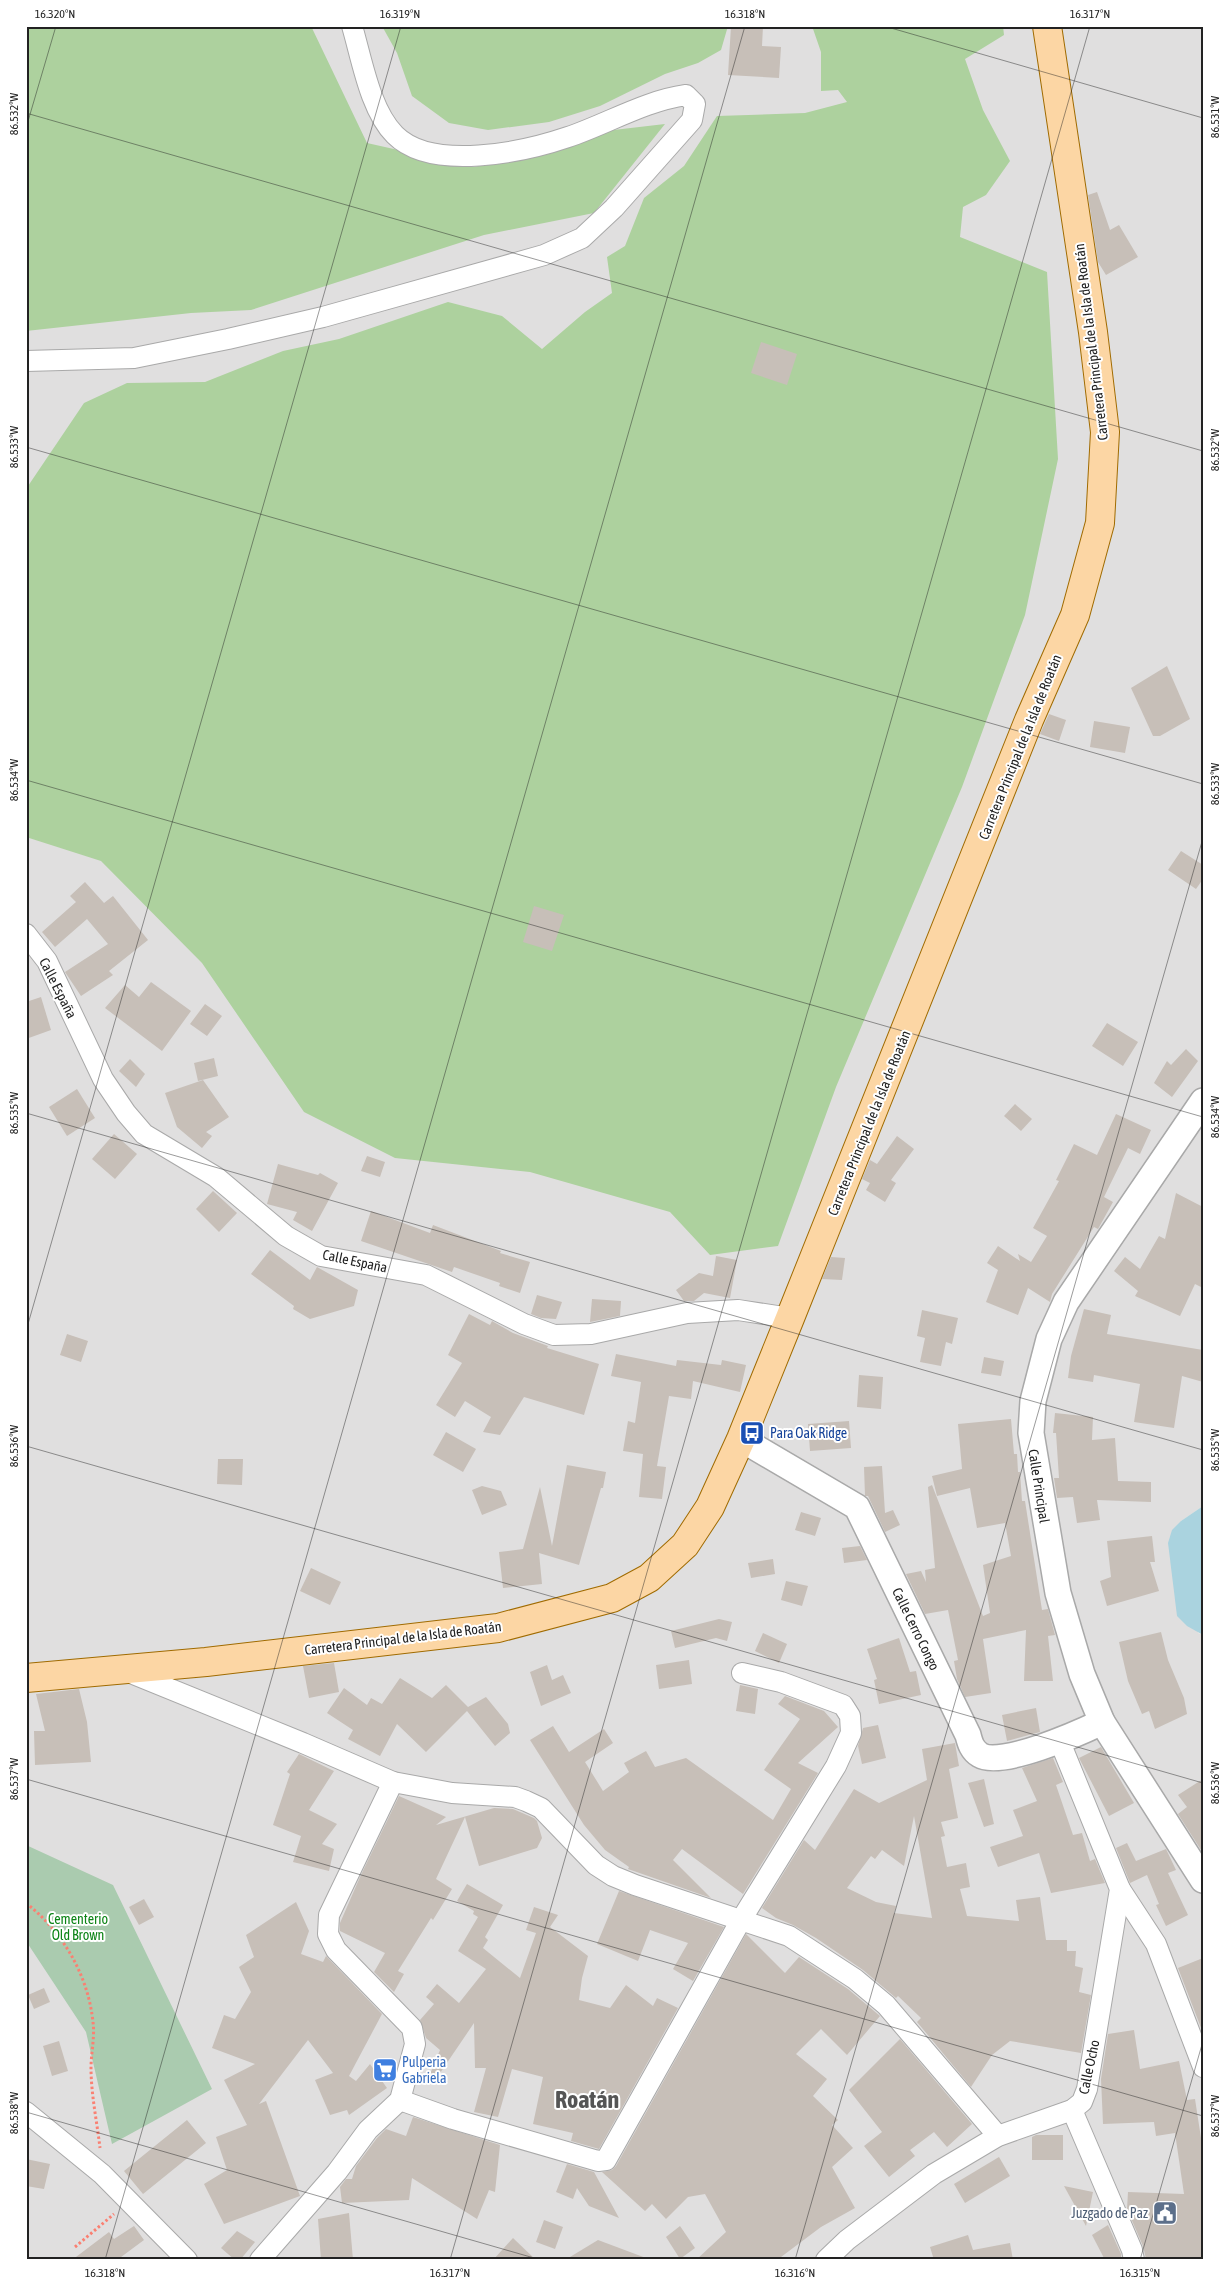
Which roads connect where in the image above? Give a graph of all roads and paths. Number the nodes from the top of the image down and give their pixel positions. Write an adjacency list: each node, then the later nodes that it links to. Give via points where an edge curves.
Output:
1 (352, 26): 3 (street, via 376,108 396,136 424,152 465,157 508,152 567,138 666,98 686,95 694,104 692,120 614,208 582,238 544,255 323,317 209,343 134,358)
2 (1047, 26): 6 (main road, Carretera Principal de la Isla de Roatán, via 1105,432 1100,523 1075,615 1029,720)
3 (26, 361)
4 (26, 934): 6 (street, Calle España, via 47,961 104,1079 126,1114 144,1134 216,1177 286,1236 321,1256 426,1276 524,1324 554,1335 591,1334 686,1314 738,1310)
5 (1203, 1102): 11 (street, Calle Principal, via 1066,1302 1049,1339 1033,1401 1031,1433 1058,1593 1082,1674)
6 (790, 1318): 7 (main road, Carretera Principal de la Isla de Roatán)
7 (741, 1439): 8 (main road, Carretera Principal de la Isla de Roatán, via 710,1507 685,1545 649,1578 612,1598 498,1628 206,1662); 12 (street, Calle Cerro Congo, via 857,1507 972,1747 979,1754 997,1758)
8 (120, 1668): 10 (main road, Carretera Principal de la Isla de Roatán); 13 (street)
9 (742, 1673): 17 (street, via 781,1682 843,1705 850,1716 851,1733 836,1766)
10 (26, 1678)
11 (1102, 1722): 12 (street, Calle Cerro Congo); 14 (street, Calle Principal)
12 (1060, 1742): 15 (street)
13 (392, 1782): 17 (street, via 526,1801 540,1808 612,1876); 19 (street, via 329,1914 328,1934 336,1950 412,2028 415,2044)
14 (1203, 1880)
15 (1120, 1889): 18 (street, via 1156,1944); 20 (street, Calle Ocho, via 1087,2089 1082,2102)
16 (26, 1903): 23 (path, via 41,1914 62,1939 84,1982 94,2024 91,2069)
17 (741, 1920): 19 (street, via 606,2160 598,2161); 22 (street, via 790,1936 855,1979 886,2005)
18 (1203, 2067)
19 (400, 2100): 27 (street, via 368,2130 337,2172)
20 (1072, 2110): 22 (street, Calle Ocho); 29 (street)
21 (26, 2112): 23 (street)
22 (998, 2136): 28 (street, Calle Ocho, via 934,2174 847,2240)
23 (102, 2174): 24 (street)
24 (130, 2201): 25 (path); 26 (street)
25 (75, 2247)
26 (187, 2260)
27 (260, 2260)
28 (826, 2260)
29 (1134, 2260)

